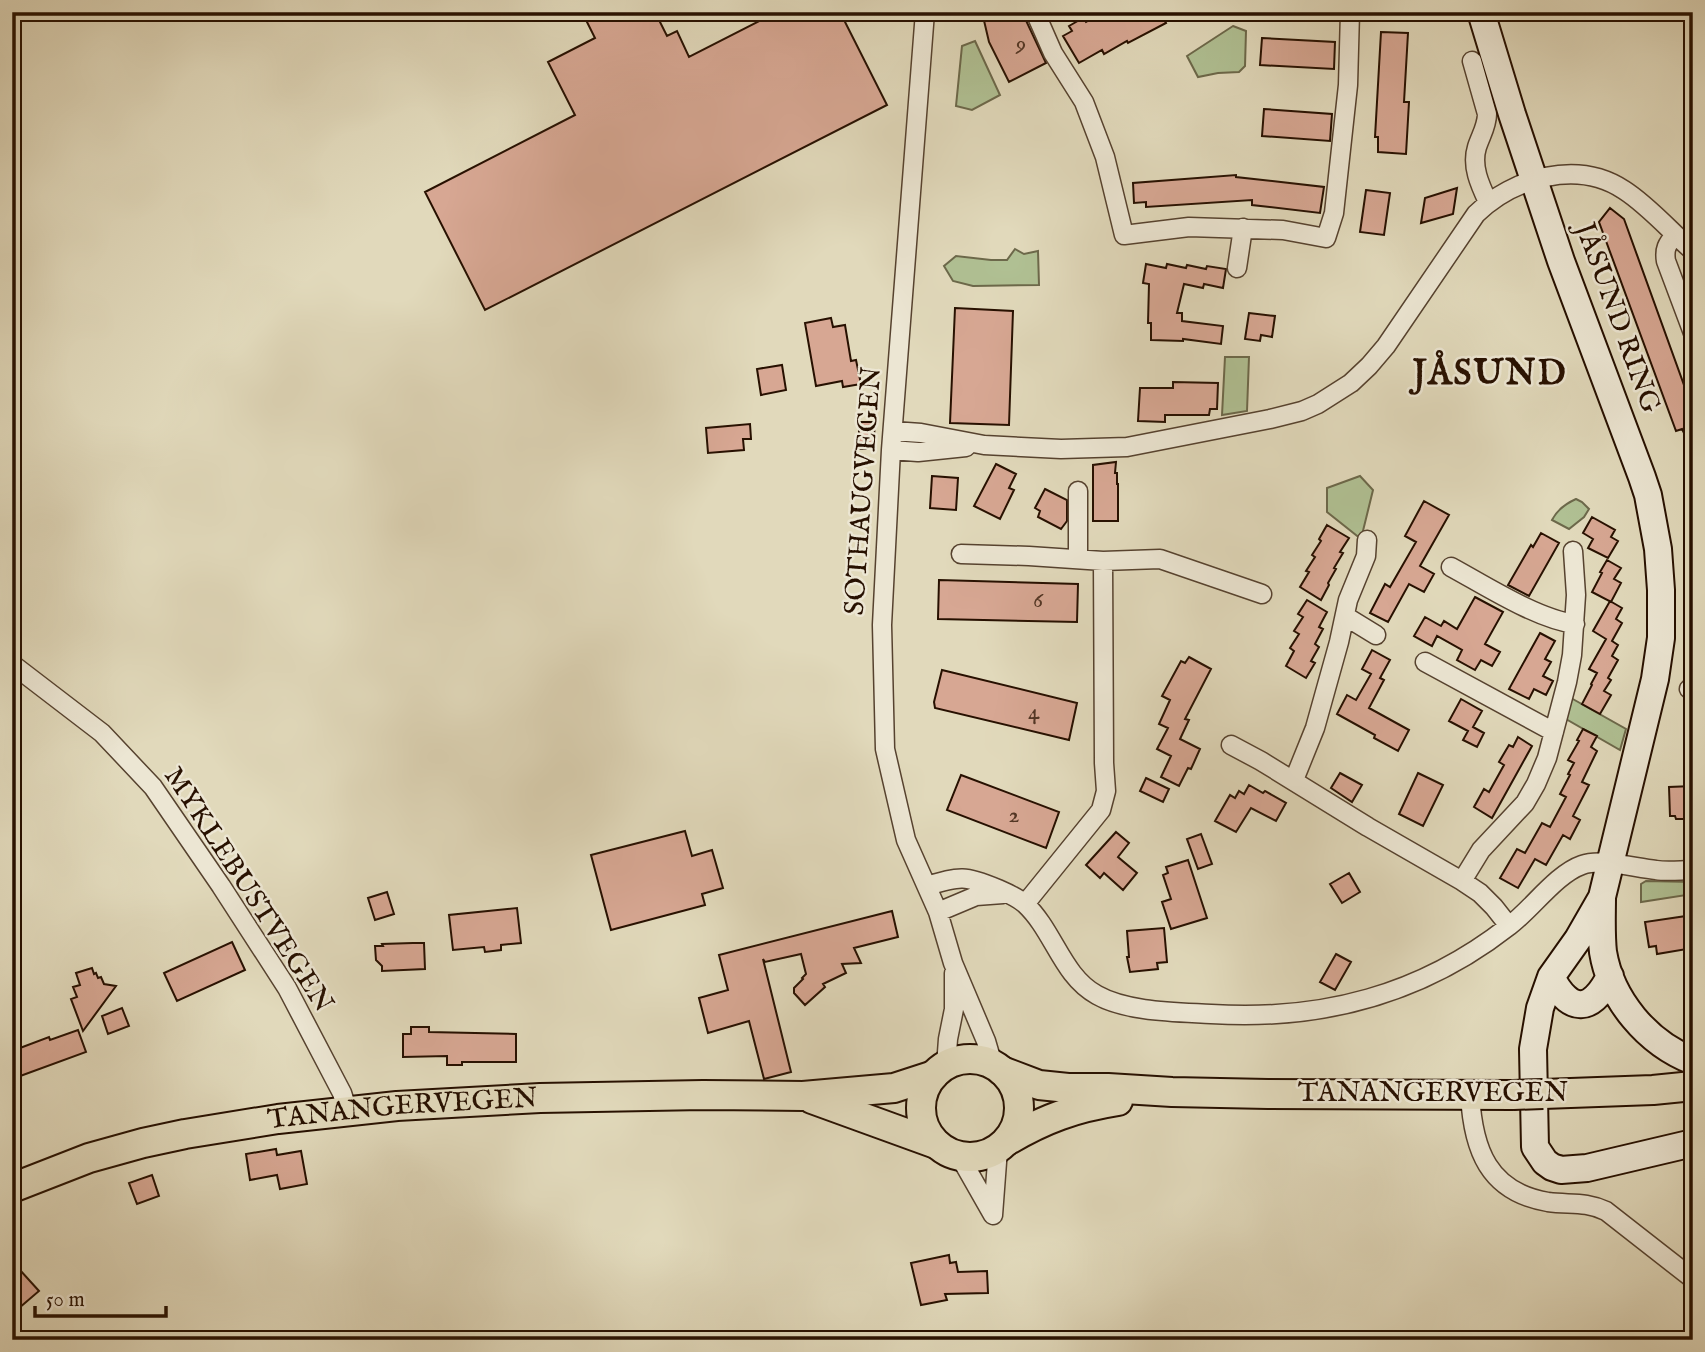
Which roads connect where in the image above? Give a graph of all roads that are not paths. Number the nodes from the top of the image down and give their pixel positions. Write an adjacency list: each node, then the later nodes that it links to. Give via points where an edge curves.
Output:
1 (925, 12): 13 (street, SOTHAUGVEGEN)
2 (1035, 12): 8 (street, via 1053,53 1084,102 1105,157 1124,235 1189,227)
3 (1350, 12): 8 (street, via 1348,85 1334,213 1326,238)
4 (1481, 12): 6 (main road, JÅSUND RING)
5 (1472, 61): 7 (street, via 1487,114 1475,170)
6 (1533, 181): 7 (street); 9 (street, via 1566,174 1609,182 1636,199); 32 (main road, JÅSUND RING, via 1642,477 1659,558 1657,670)
7 (1488, 202): 14 (street, via 1378,356 1351,383 1318,404 1270,419 1127,447)
8 (1243, 228): 11 (street)
9 (1675, 235): 10 (street); 12 (street, via 1665,253)
10 (1693, 251)
11 (1237, 268)
12 (1693, 333)
13 (893, 430): 14 (street); 15 (street, SOTHAUGVEGEN)
14 (984, 445): 15 (street)
15 (891, 450): 35 (street, SOTHAUGVEGEN, via 882,625 885,749 906,840)
16 (1078, 492): 20 (street)
17 (1367, 540): 24 (street)
18 (1573, 551): 25 (street)
19 (961, 554): 20 (street)
20 (1078, 559): 21 (street)
21 (1103, 561): 23 (street, via 1160,559); 38 (street, via 1106,791 1101,810)
22 (1451, 567): 25 (street, via 1531,610)
23 (1262, 594)
24 (1345, 616): 26 (street); 31 (street, via 1315,728)
25 (1575, 624): 29 (street, via 1567,682)
26 (1376, 635)
27 (1425, 662): 29 (street)
28 (12, 664): 51 (street, MYKLEBUSTVEGEN, via 102,733 153,787 287,988)
29 (1553, 733): 34 (street, via 1547,758 1525,803 1481,850)
30 (1231, 745): 31 (street)
31 (1294, 780): 34 (street)
32 (1609, 864): 33 (street); 37 (main road, JÅSUND RING); 40 (street, via 1595,862 1572,869)
33 (1693, 870)
34 (1462, 881): 40 (street, via 1480,893)
35 (926, 886): 36 (street, via 954,878 975,879); 39 (street, SOTHAUGVEGEN)
36 (1010, 894): 38 (street); 39 (street, via 976,895)
37 (1602, 897): 42 (main road, JÅSUND RING, via 1603,951); 43 (main road, JÅSUND RING)
38 (1025, 904): 40 (street, via 1076,979 1095,995 1138,1008 1253,1016 1312,1011 1388,993 1461,959)
39 (938, 912): 41 (street, SOTHAUGVEGEN)
40 (1509, 926)
41 (953, 963): 45 (street, SOTHAUGVEGEN); 46 (street, SOTHAUGVEGEN, via 954,1009)
42 (1610, 976): 43 (main road, via 1597,997 1578,1005 1568,1002); 44 (main road, JÅSUND RING, via 1625,1006 1645,1030)
43 (1551, 977): 52 (main road, JÅSUND RING, via 1536,1021 1533,1049 1535,1147 1545,1162 1561,1170 1587,1168)
44 (1693, 1061)
45 (997, 1068): 46 (main road, via 960,1060); 48 (main road, TANANGERVEGEN, via 1039,1085); 54 (main road, via 1018,1097 1015,1128)
46 (940, 1070): 50 (main road, TANANGERVEGEN, via 894,1088); 53 (main road, via 925,1088 921,1102 926,1132)
47 (1693, 1086): 49 (main road, TANANGERVEGEN, bridge)
48 (1172, 1092): 49 (main road, TANANGERVEGEN); 54 (main road, TANANGERVEGEN, via 1083,1107 1042,1121)
49 (1470, 1095): 57 (street, via 1479,1151 1506,1185 1535,1199 1593,1205 1606,1211)
50 (803, 1096): 51 (main road, TANANGERVEGEN, via 540,1098); 53 (main road, TANANGERVEGEN)
51 (348, 1112): 56 (main road, TANANGERVEGEN, via 237,1125 143,1143)
52 (1693, 1143)
53 (936, 1144): 55 (main road)
54 (1002, 1145): 55 (main road, via 977,1157); 55 (street, via 993,1215)
55 (960, 1157)
56 (12, 1188)
57 (1693, 1279)

